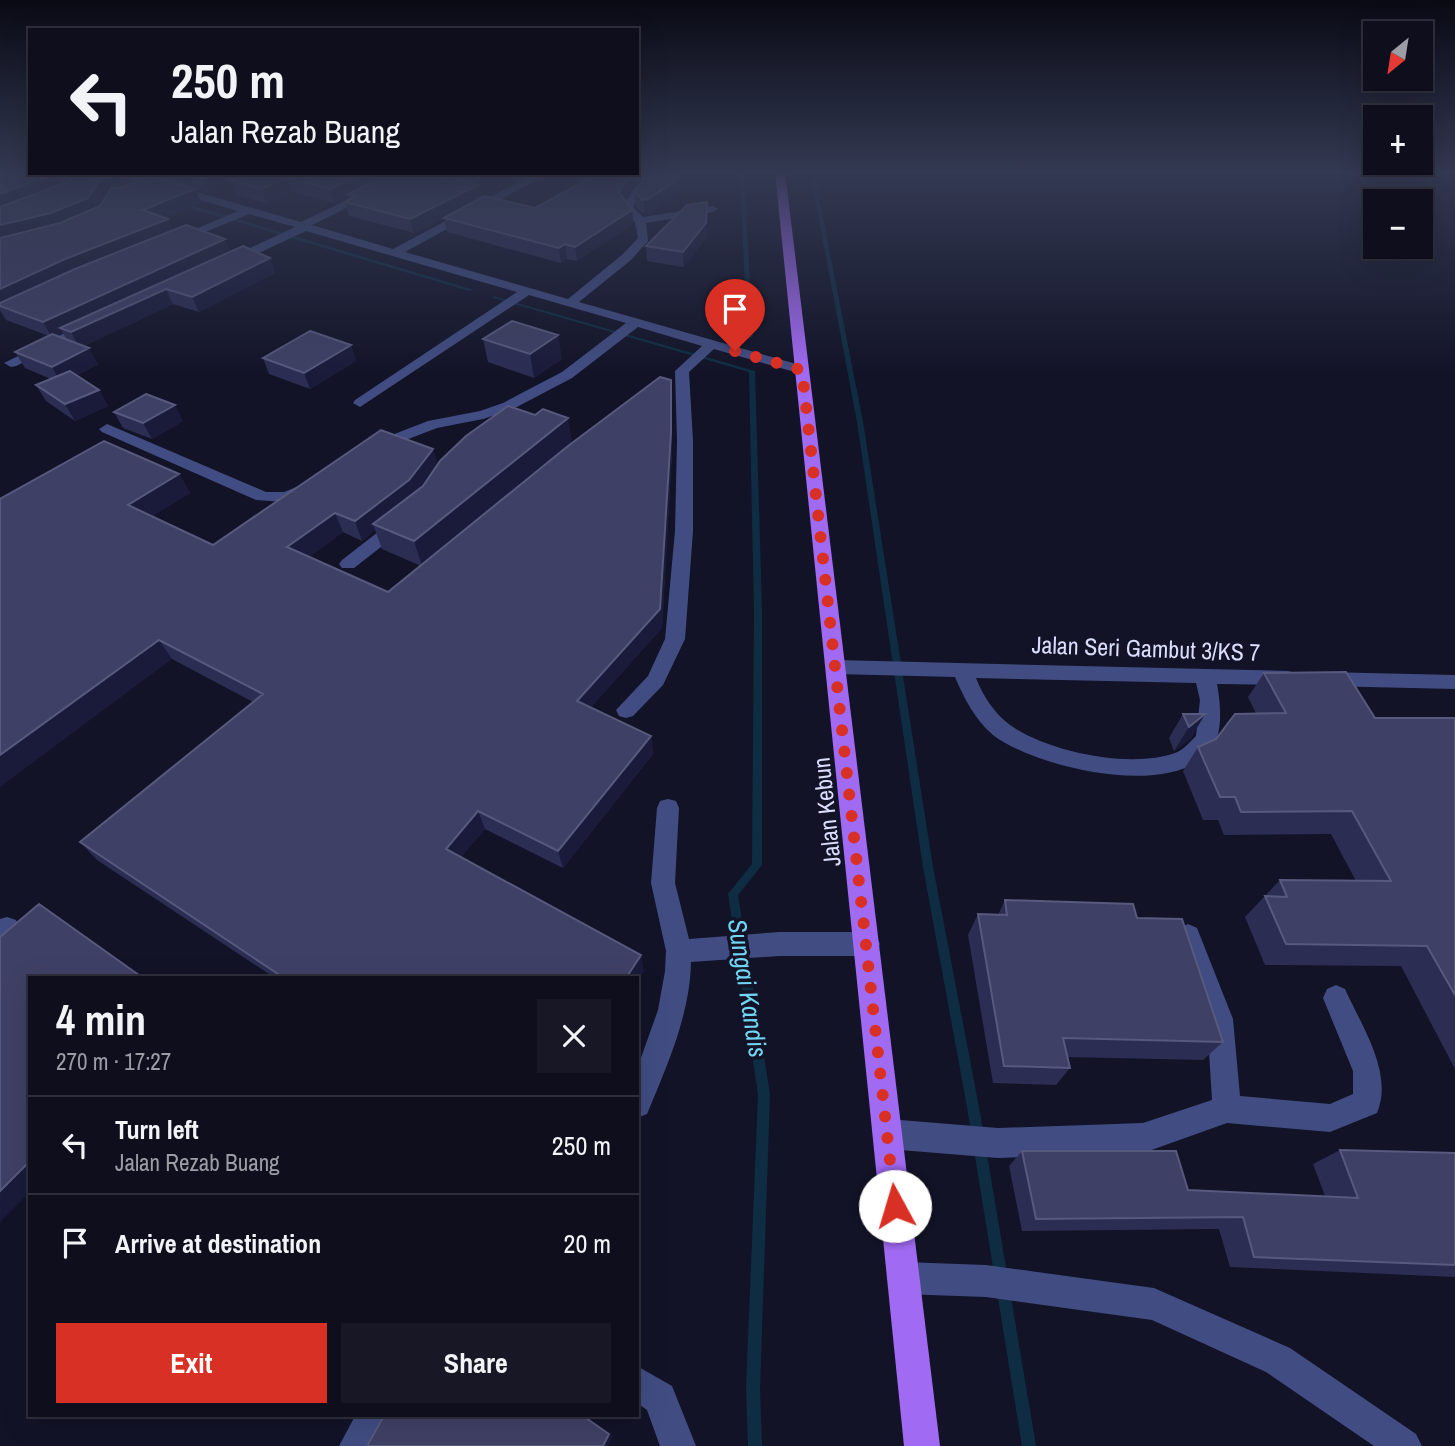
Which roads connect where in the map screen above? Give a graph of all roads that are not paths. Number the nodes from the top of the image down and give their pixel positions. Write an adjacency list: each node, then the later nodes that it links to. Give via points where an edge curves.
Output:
1 (180, 239): 7 (street)
2 (278, 239): 9 (street)
3 (344, 239): 8 (street)
4 (419, 239): 8 (street)
5 (644, 239): 11 (street)
6 (787, 239): 16 (main road, Jalan Kebun)
7 (160, 248)
8 (394, 253): 10 (street)
9 (214, 270)
10 (517, 298): 11 (street); 19 (street)
11 (570, 303): 13 (street)
12 (99, 320): 15 (street)
13 (625, 330): 14 (street); 17 (street)
14 (698, 357): 16 (street); 18 (street); 30 (street, via 685,441 675,639 656,680)
15 (11, 363)
16 (802, 370): 26 (main road, Jalan Kebun)
17 (567, 376): 20 (street); 22 (street, via 495,411 433,424)
18 (662, 382)
19 (360, 403)
20 (509, 423)
21 (107, 429): 23 (street, via 262,496 294,495)
22 (360, 455)
23 (316, 481)
24 (413, 514): 25 (street)
25 (348, 564)
26 (836, 667): 27 (street, Jalan Seri Gambut 3/KS 7); 33 (main road, Jalan Kebun)
27 (963, 670): 28 (street, Jalan Seri Gambut 3/KS 7); 28 (street, via 970,694 1003,731 1058,757 1122,768 1183,759 1206,739 1210,700)
28 (1205, 676): 29 (street, Jalan Seri Gambut 3/KS 7)
29 (1455, 682)
30 (626, 710)
31 (668, 808): 34 (street, via 663,883)
32 (1188, 936): 37 (street, via 1220,1019)
33 (867, 944): 34 (street); 38 (main road, Jalan Kebun)
34 (679, 951): 36 (street, via 671,1016)
35 (1336, 998): 37 (street, via 1367,1071 1367,1103 1331,1118)
36 (639, 1099)
37 (1227, 1109): 38 (street, via 1143,1138 969,1143)
38 (888, 1134): 39 (main road, Jalan Kebun)
39 (904, 1278): 44 (main road, Jalan Kebun); 45 (street, via 986,1281 1154,1304 1278,1360)
40 (639, 1384): 43 (street, via 660,1398)
41 (374, 1417): 42 (street)
42 (357, 1446)
43 (678, 1446)
44 (922, 1446)
45 (1404, 1446)

